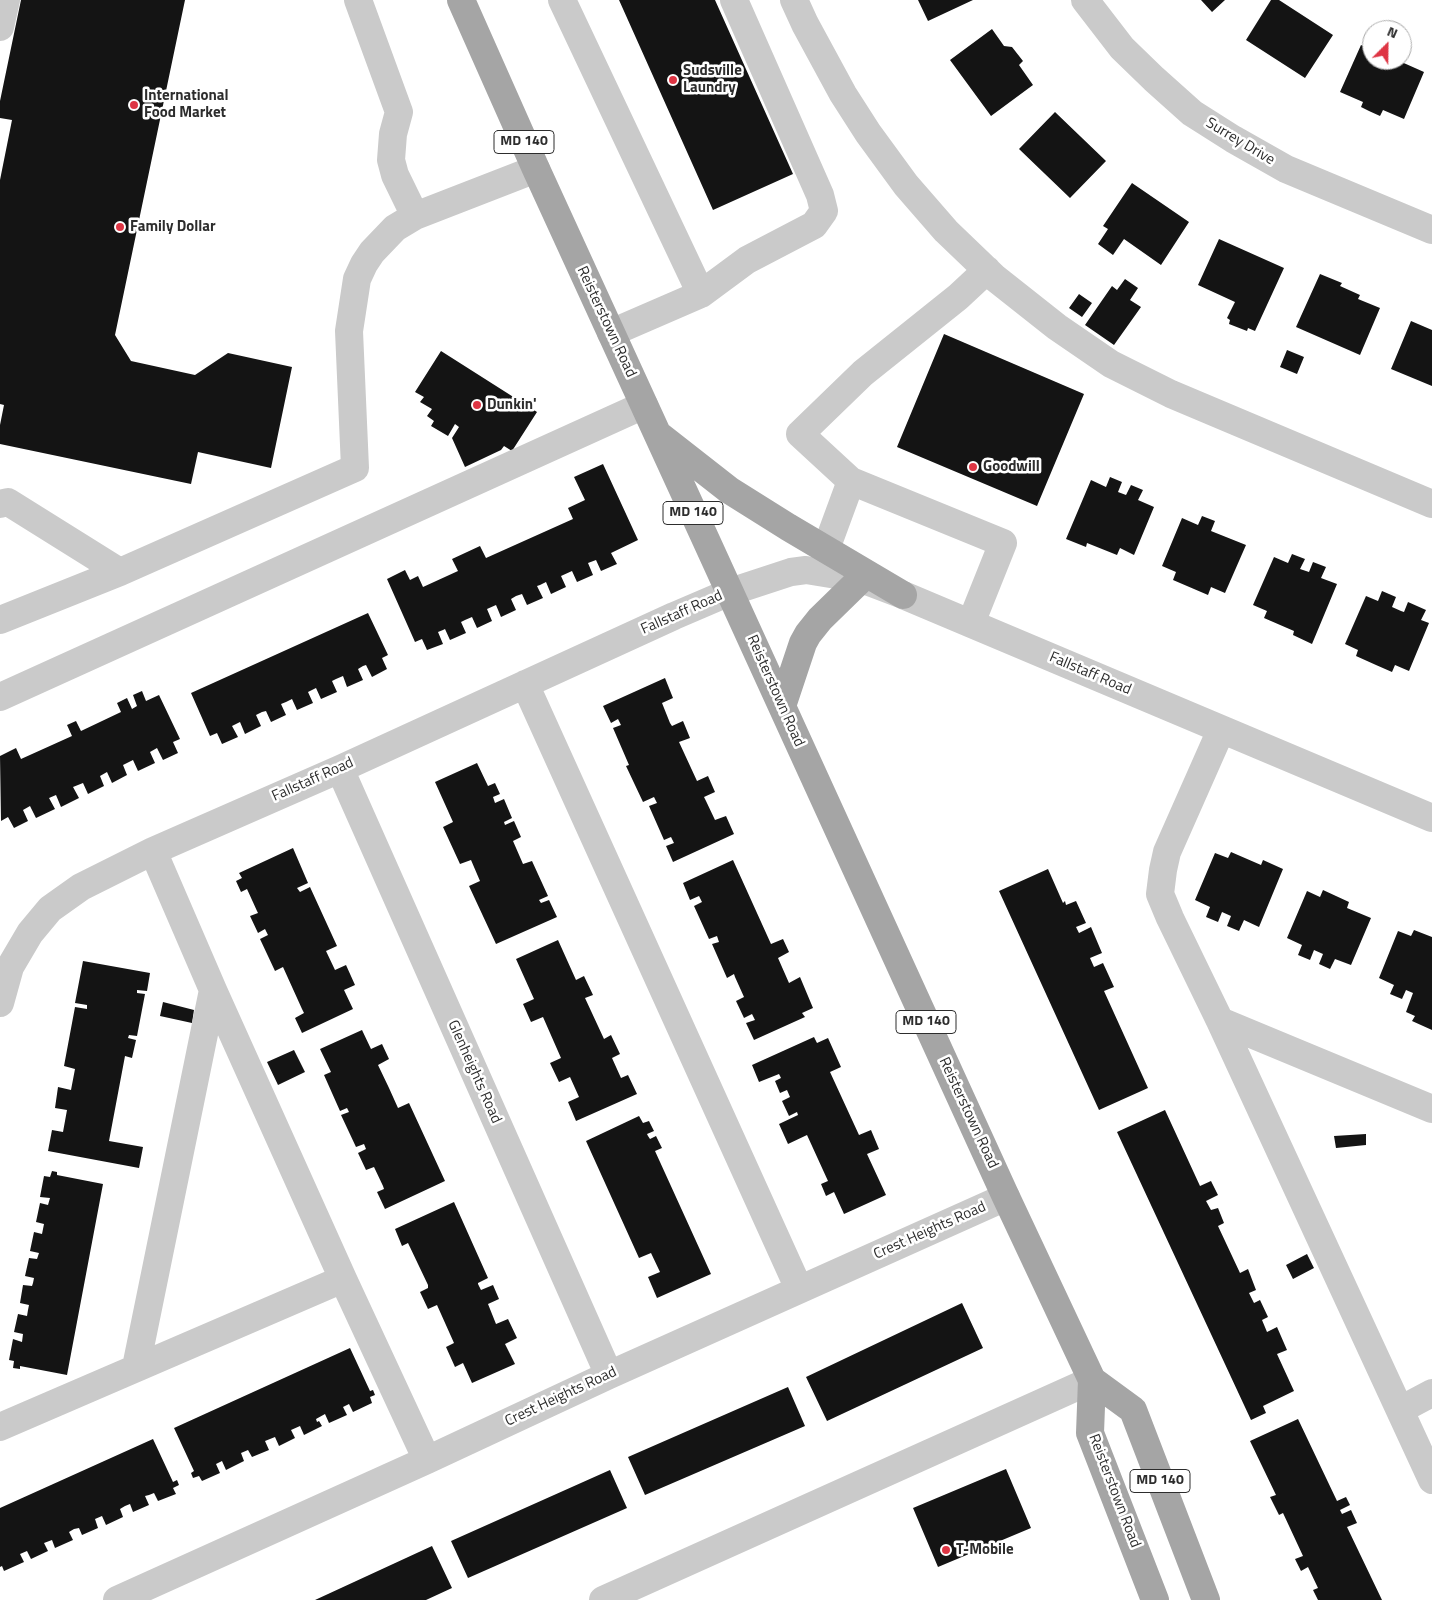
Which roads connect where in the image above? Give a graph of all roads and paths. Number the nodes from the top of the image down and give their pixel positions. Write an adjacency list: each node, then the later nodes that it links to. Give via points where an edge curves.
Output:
1 (6, 0): 8 (street)
2 (358, 0): 10 (street, via 399,112 391,160)
3 (461, 0): 9 (main road, Reisterstown Road / MD 140)
4 (562, 0): 13 (street)
5 (734, 0): 13 (street, via 820,195 824,211 814,225 747,260)
6 (794, 0): 12 (street, via 843,94 868,132 906,185 946,231)
7 (1085, 0): 11 (street, Surrey Drive, via 1122,48 1192,113 1286,169)
8 (0, 27)
9 (536, 169): 10 (street); 14 (main road, Reisterstown Road / MD 140)
10 (415, 216): 21 (street, via 381,240 357,279 349,330 355,468)
11 (1432, 230)
12 (987, 270): 17 (street, via 863,373 800,434); 19 (street, via 1057,327 1110,364 1171,394)
13 (701, 294): 14 (street)
14 (611, 333): 15 (main road, Reisterstown Road / MD 140)
15 (644, 405): 16 (main road, Reisterstown Road / MD 140); 28 (street)
16 (657, 434): 20 (main road, via 728,490); 23 (main road, Reisterstown Road / MD 140)
17 (851, 481): 20 (street); 26 (street, via 1003,543)
18 (0, 504): 21 (street, via 8,502)
19 (1432, 504)
20 (826, 549): 24 (main road)
21 (120, 572): 25 (street)
22 (861, 579): 23 (street, Fallstaff Road, via 806,570 781,574); 24 (street, Fallstaff Road); 29 (main road, via 808,634)
23 (730, 592): 27 (street, Fallstaff Road); 29 (main road, Reisterstown Road / MD 140)
24 (903, 594): 26 (street, Fallstaff Road)
25 (0, 620)
26 (971, 623): 30 (street, Fallstaff Road)
27 (525, 684): 31 (street, Fallstaff Road); 40 (street)
28 (0, 697)
29 (782, 706): 38 (main road, Reisterstown Road / MD 140)
30 (1221, 730): 32 (street, Fallstaff Road); 36 (street, via 1167,852 1160,894)
31 (340, 769): 33 (street, Fallstaff Road); 42 (street, Glenheights Road)
32 (1432, 818)
33 (153, 851): 34 (street); 35 (street, Fallstaff Road, via 81,887 50,909 30,933 10,967)
34 (214, 990): 39 (street); 41 (street)
35 (0, 1003)
36 (1220, 1021): 37 (street); 45 (street)
37 (1432, 1109)
38 (1006, 1197): 40 (street, Crest Heights Road); 43 (main road, Reisterstown Road / MD 140)
39 (344, 1279): 41 (street); 47 (street)
40 (799, 1290): 42 (street, Crest Heights Road)
41 (136, 1367): 46 (street)
42 (609, 1375): 47 (street, Crest Heights Road)
43 (1092, 1380): 50 (street); 51 (main road, Reisterstown Road / MD 140, via 1090,1433); 52 (main road, Reisterstown Road / MD 140, via 1133,1410)
44 (1432, 1393): 45 (street)
45 (1400, 1410): 48 (street)
46 (0, 1427)
47 (427, 1460): 49 (street, Crest Heights Road)
48 (1432, 1480)
49 (116, 1600)
50 (603, 1600)
51 (1155, 1600)
52 (1206, 1600)

